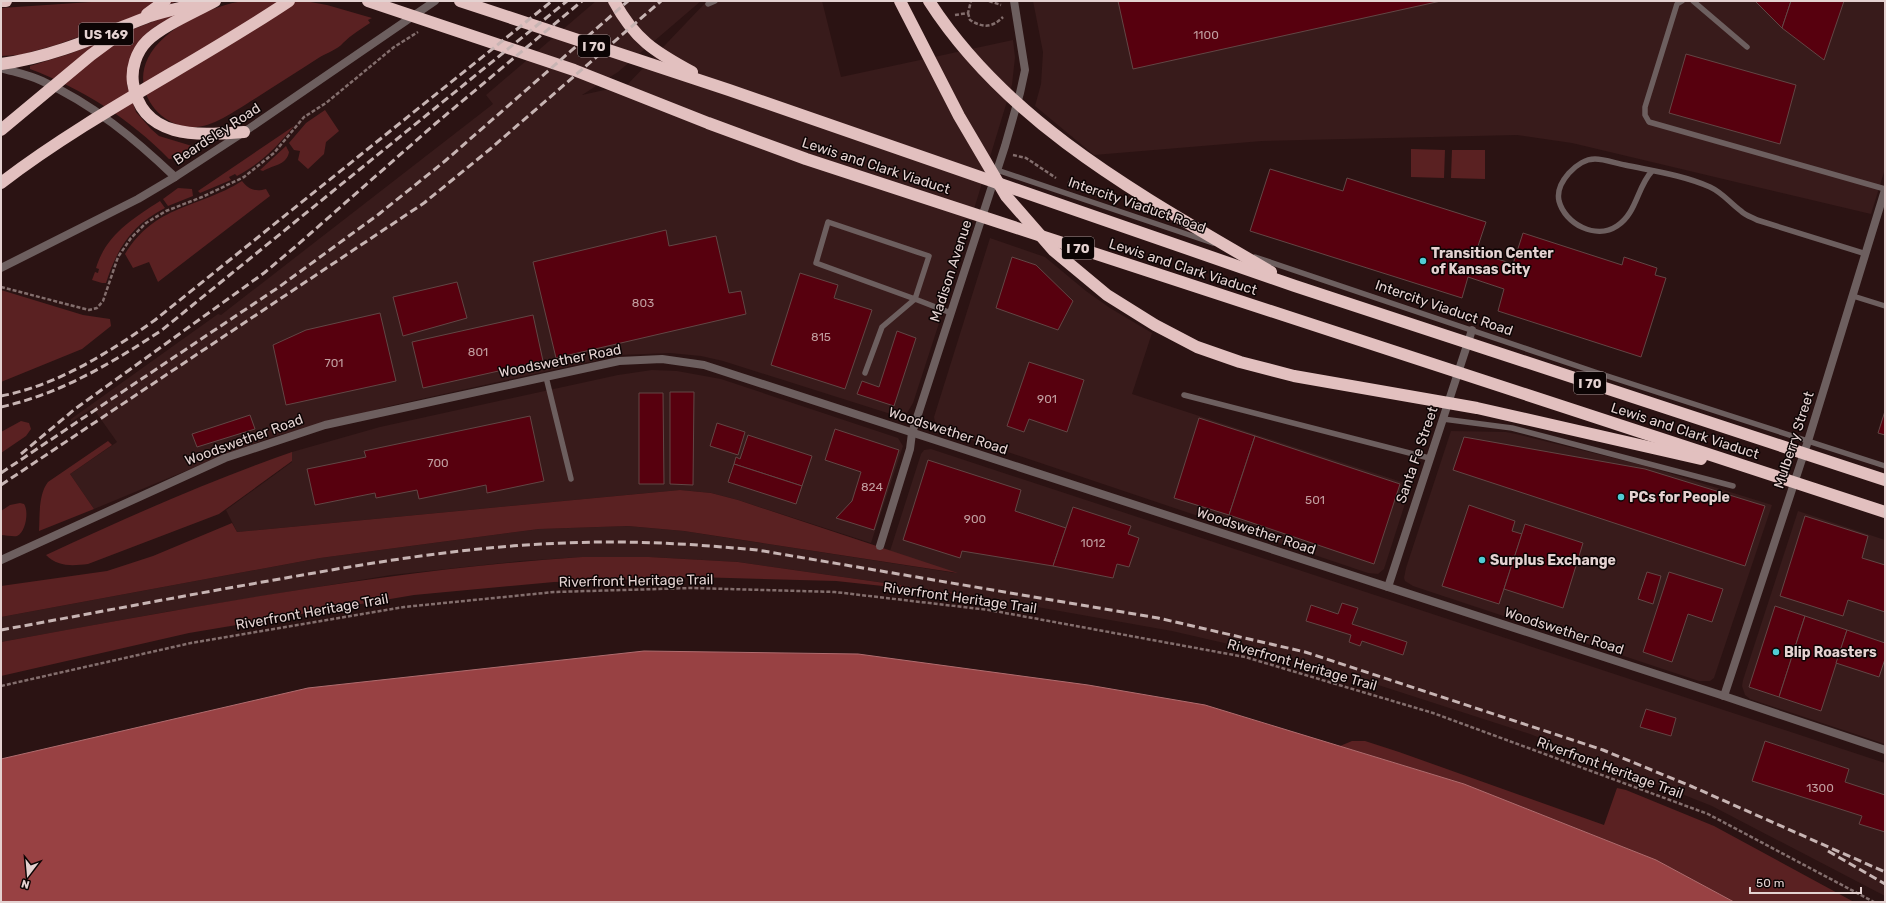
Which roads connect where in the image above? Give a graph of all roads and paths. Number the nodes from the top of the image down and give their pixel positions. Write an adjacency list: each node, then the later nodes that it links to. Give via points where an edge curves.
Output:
1 (1, 1): 2 (highway)
2 (6, 1)
3 (165, 1): 31 (highway, via 91,55)
4 (210, 1): 28 (highway, US 169, via 151,16 54,53)
5 (215, 1): 32 (highway, via 160,31 141,47 132,77 134,87 143,109 151,118 168,129 210,134)
6 (289, 1): 36 (highway, via 114,108)
7 (358, 1): 22 (highway)
8 (368, 1): 22 (highway, I 70)
9 (435, 1): 32 (street, Beardsley Road)
10 (460, 1): 30 (highway, I 70)
11 (614, 1): 30 (highway, via 624,21 644,43)
12 (715, 1): 20 (lane)
13 (900, 1): 55 (highway, via 959,116 1006,196 1054,251 1107,294 1155,325 1198,347 1240,362 1294,376 1477,408)
14 (929, 1): 40 (highway, via 1003,91 1082,156 1132,190)
15 (971, 1): 23 (path)
16 (989, 1): 21 (path)
17 (1014, 1): 33 (street, Madison Avenue, via 1025,70)
18 (1682, 1): 37 (lane, via 1677,4 1645,107 1645,115 1649,122)
19 (1693, 1): 27 (lane)
20 (708, 4)
21 (1001, 5)
22 (386, 6): 55 (highway, Lewis and Clark Viaduct / I 70, via 574,70 806,159)
23 (968, 13): 24 (path); 25 (path, via 970,20 987,26 996,25)
24 (952, 16)
25 (1003, 17)
26 (422, 30): 41 (path, via 394,47 326,104 304,117 274,153 244,177 146,222 118,257 103,301 98,308 89,310)
27 (1747, 47)
28 (1, 64)
29 (1, 68): 35 (street, via 41,81 95,110 144,147)
30 (729, 90): 40 (highway, I 70)
31 (1, 130)
32 (244, 132): 35 (street, Beardsley Road)
33 (997, 170): 45 (street, Madison Avenue); 46 (lane, Intercity Viaduct Road)
34 (1652, 171): 34 (lane, via 1594,159 1580,163 1562,182 1558,200 1564,212 1577,225 1601,232 1616,227 1627,218); 38 (lane, via 1710,187 1726,197 1740,211 1756,220)
35 (175, 177): 39 (street, Beardsley Road, via 138,199)
36 (1, 183)
37 (1885, 190): 38 (street, Mulberry Street)
38 (1866, 254): 42 (street, Mulberry Street)
39 (1, 268)
40 (1295, 286): 57 (highway, Lewis and Clark Viaduct / I 70)
41 (1, 287)
42 (1853, 296): 44 (lane); 52 (street, Mulberry Street)
43 (915, 299): 43 (lane, via 929,256 828,222 816,263); 45 (lane); 47 (lane, via 882,327)
44 (1885, 306)
45 (951, 313): 51 (street, Madison Avenue)
46 (1472, 330): 50 (street, Santa Fe Street); 52 (lane, Intercity Viaduct Road)
47 (865, 373)
48 (546, 377): 51 (street, Woodswether Road, via 619,361 662,359 704,365); 56 (lane); 61 (street, Woodswether Road, via 324,425 225,458)
49 (1184, 395): 53 (lane)
50 (1443, 419): 53 (street, Santa Fe Street); 58 (lane, via 1512,428)
51 (912, 433): 60 (street, Madison Avenue, via 910,449); 62 (street, Woodswether Road)
52 (1808, 440): 54 (lane, Intercity Viaduct Road); 64 (street, Mulberry Street)
53 (1429, 458): 62 (street, Santa Fe Street)
54 (1885, 466)
55 (1774, 476): 59 (highway, Lewis and Clark Viaduct / I 70)
56 (571, 479)
57 (1885, 480)
58 (1733, 486)
59 (1885, 512)
60 (880, 546)
61 (1, 560)
62 (1388, 587): 64 (street, Woodswether Road)
63 (1, 686): 66 (path, Riverfront Heritage Trail, via 191,643 404,607 562,592 692,588 835,592 989,610 1245,657 1426,711 1708,814)
64 (1724, 696): 65 (street, Woodswether Road)
65 (1885, 750)
66 (1874, 902)

